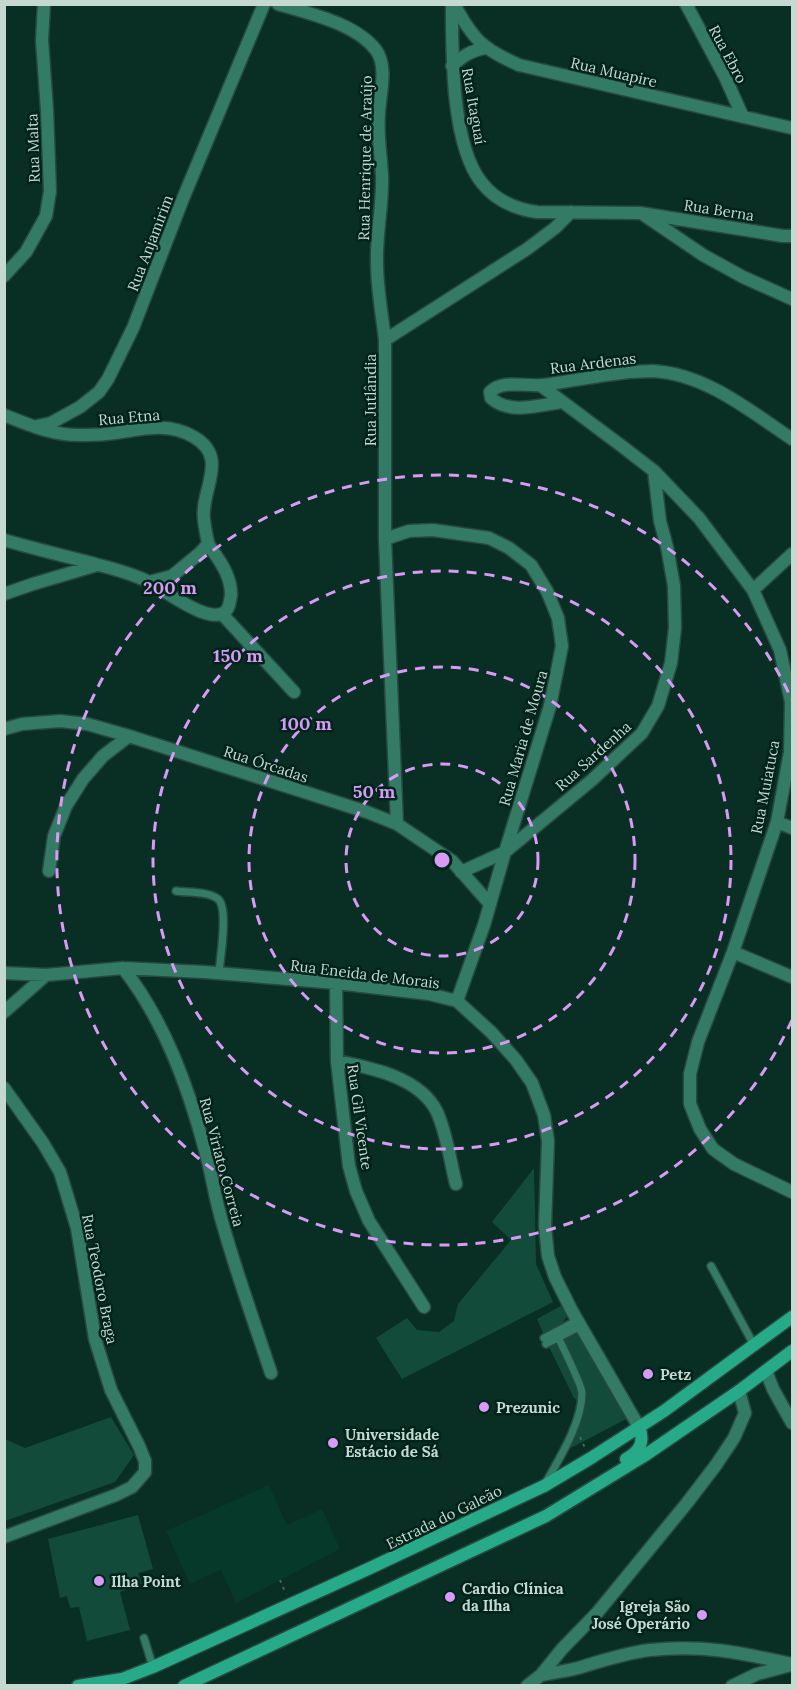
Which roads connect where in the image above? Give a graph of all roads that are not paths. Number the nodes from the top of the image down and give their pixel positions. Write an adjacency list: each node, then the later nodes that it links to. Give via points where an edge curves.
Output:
1 (44, 4): 13 (street, Rua Malta, via 42,40 50,191 46,216 26,252)
2 (264, 4): 19 (street, Rua Anjamirim, via 133,328 108,379 80,407 51,423)
3 (278, 4): 15 (street, Rua Henrique de Araújo, via 344,26 365,39 381,57 378,116 382,175 377,261)
4 (453, 4): 6 (street, Rua Muapire); 7 (street, Rua Itaguaí)
5 (686, 4): 8 (street, Rua Ebro)
6 (485, 48): 7 (street, via 472,50); 8 (street, Rua Muapire, via 519,65)
7 (452, 66): 10 (street, Rua Itaguaí, via 467,153 482,183 500,200 526,211)
8 (743, 117): 9 (street, Rua Muapire)
9 (792, 128)
10 (571, 212): 11 (street); 15 (street, Rua Jutlândia, via 527,249)
11 (640, 213): 12 (street, Rua Berna); 14 (street, via 703,255)
12 (792, 236)
13 (4, 276)
14 (792, 299)
15 (385, 340): 22 (street, Rua Jutlândia)
16 (540, 385): 17 (street, Rua Muiatuca); 17 (street, Rua Ardenas, via 495,387 491,398 503,406 524,408); 20 (street, Rua Ardenas, via 652,371 684,376 736,401)
17 (562, 402): 21 (street, Rua Muiatuca)
18 (4, 415): 19 (street)
19 (33, 426): 24 (street, Rua Etna, via 77,435 164,428 182,430 198,439 213,461 203,516)
20 (792, 439)
21 (654, 471): 28 (street, Rua Muiatuca, via 699,518); 38 (street, Rua Sardenha, via 674,586 675,628 671,663 658,706 642,732 619,755)
22 (385, 539): 36 (street, Rua Jutlândia); 38 (street, Rua Maria de Moura, via 409,531 433,530 489,538 531,565 558,618 562,646 550,706)
23 (4, 540): 26 (street)
24 (208, 544): 27 (street, via 172,576); 30 (street, Rua Etna, via 224,566 231,585 230,604)
25 (792, 554): 28 (street)
26 (98, 565): 27 (street); 29 (street)
27 (150, 582): 30 (street, via 194,609)
28 (753, 590): 32 (street, Rua Muiatuca, via 780,650)
29 (4, 594)
30 (222, 614): 31 (street)
31 (294, 692)
32 (792, 703): 35 (street, Rua Muiatuca, via 790,752)
33 (4, 729): 34 (street, Rua Órcadas, via 60,721)
34 (129, 736): 36 (street, Rua Órcadas); 39 (street, via 103,756 66,806 54,836)
35 (777, 822): 37 (street); 43 (street, Rua Muiatuca)
36 (397, 824): 40 (street, Rua Órcadas, via 452,861)
37 (792, 828)
38 (505, 852): 40 (street, Rua Sardenha); 42 (street, Rua Maria de Moura)
39 (49, 871)
40 (461, 872): 42 (street, Rua Órcadas)
41 (176, 891): 45 (lane, via 206,894 222,904)
42 (490, 904): 50 (street, Rua Maria de Moura)
43 (733, 952): 48 (street); 55 (street, Rua Muiatuca, via 698,1042 690,1074 690,1104 713,1149 734,1164)
44 (123, 968): 45 (street, Rua Eneida de Morais); 47 (street, Rua Eneida de Morais); 64 (street, Rua Viriato Correia, via 166,1039 188,1094 206,1150 222,1223)
45 (219, 973): 49 (street, Rua Eneida de Morais)
46 (4, 974): 47 (street, Rua Eneida de Morais)
47 (46, 975): 51 (street)
48 (792, 977)
49 (336, 983): 50 (street, Rua Eneida de Morais); 52 (street, Rua Gil Vicente)
50 (457, 1001): 59 (street, Rua Eneida de Morais, via 491,1032 532,1083 544,1115 548,1141 545,1226 549,1256 555,1277)
51 (4, 1012)
52 (337, 1061): 54 (street, via 389,1075 428,1099 437,1112); 57 (street, Rua Gil Vicente, via 349,1166 356,1191 369,1221)
53 (4, 1089): 70 (street, Rua Teodoro Braga, via 60,1172 77,1228 95,1339 111,1390 145,1461 145,1472 117,1495)
54 (456, 1184)
55 (792, 1192)
56 (711, 1266): 61 (lane)
57 (424, 1307)
58 (792, 1317): 61 (main road, Estrada do Galeão)
59 (580, 1323): 60 (lane); 60 (lane, via 545,1341); 67 (street, Rua Eneida de Morais)
60 (558, 1337): 68 (lane, via 582,1391 567,1444)
61 (754, 1345): 67 (main road, Estrada do Galeão)
62 (792, 1351): 63 (main road)
63 (766, 1371): 65 (main road); 66 (street)
64 (271, 1373)
65 (739, 1391): 69 (main road); 72 (street, via 745,1413 716,1465 597,1613)
66 (792, 1423)
67 (639, 1427): 68 (main road, Estrada do Galeão); 69 (main road, via 639,1449)
68 (544, 1485): 74 (main road, Estrada do Galeão)
69 (546, 1516): 79 (main road)
70 (4, 1537)
71 (144, 1638): 74 (lane)
72 (562, 1649): 75 (street, via 564,1659); 76 (street)
73 (792, 1664): 75 (street, via 699,1648 649,1650); 81 (street)
74 (153, 1667): 77 (main road, Estrada do Galeão)
75 (576, 1668): 76 (street)
76 (541, 1675): 80 (street)
77 (104, 1684): 78 (main road, Estrada do Galeão)
78 (78, 1686)
79 (184, 1686)
80 (527, 1686)
81 (732, 1686)

